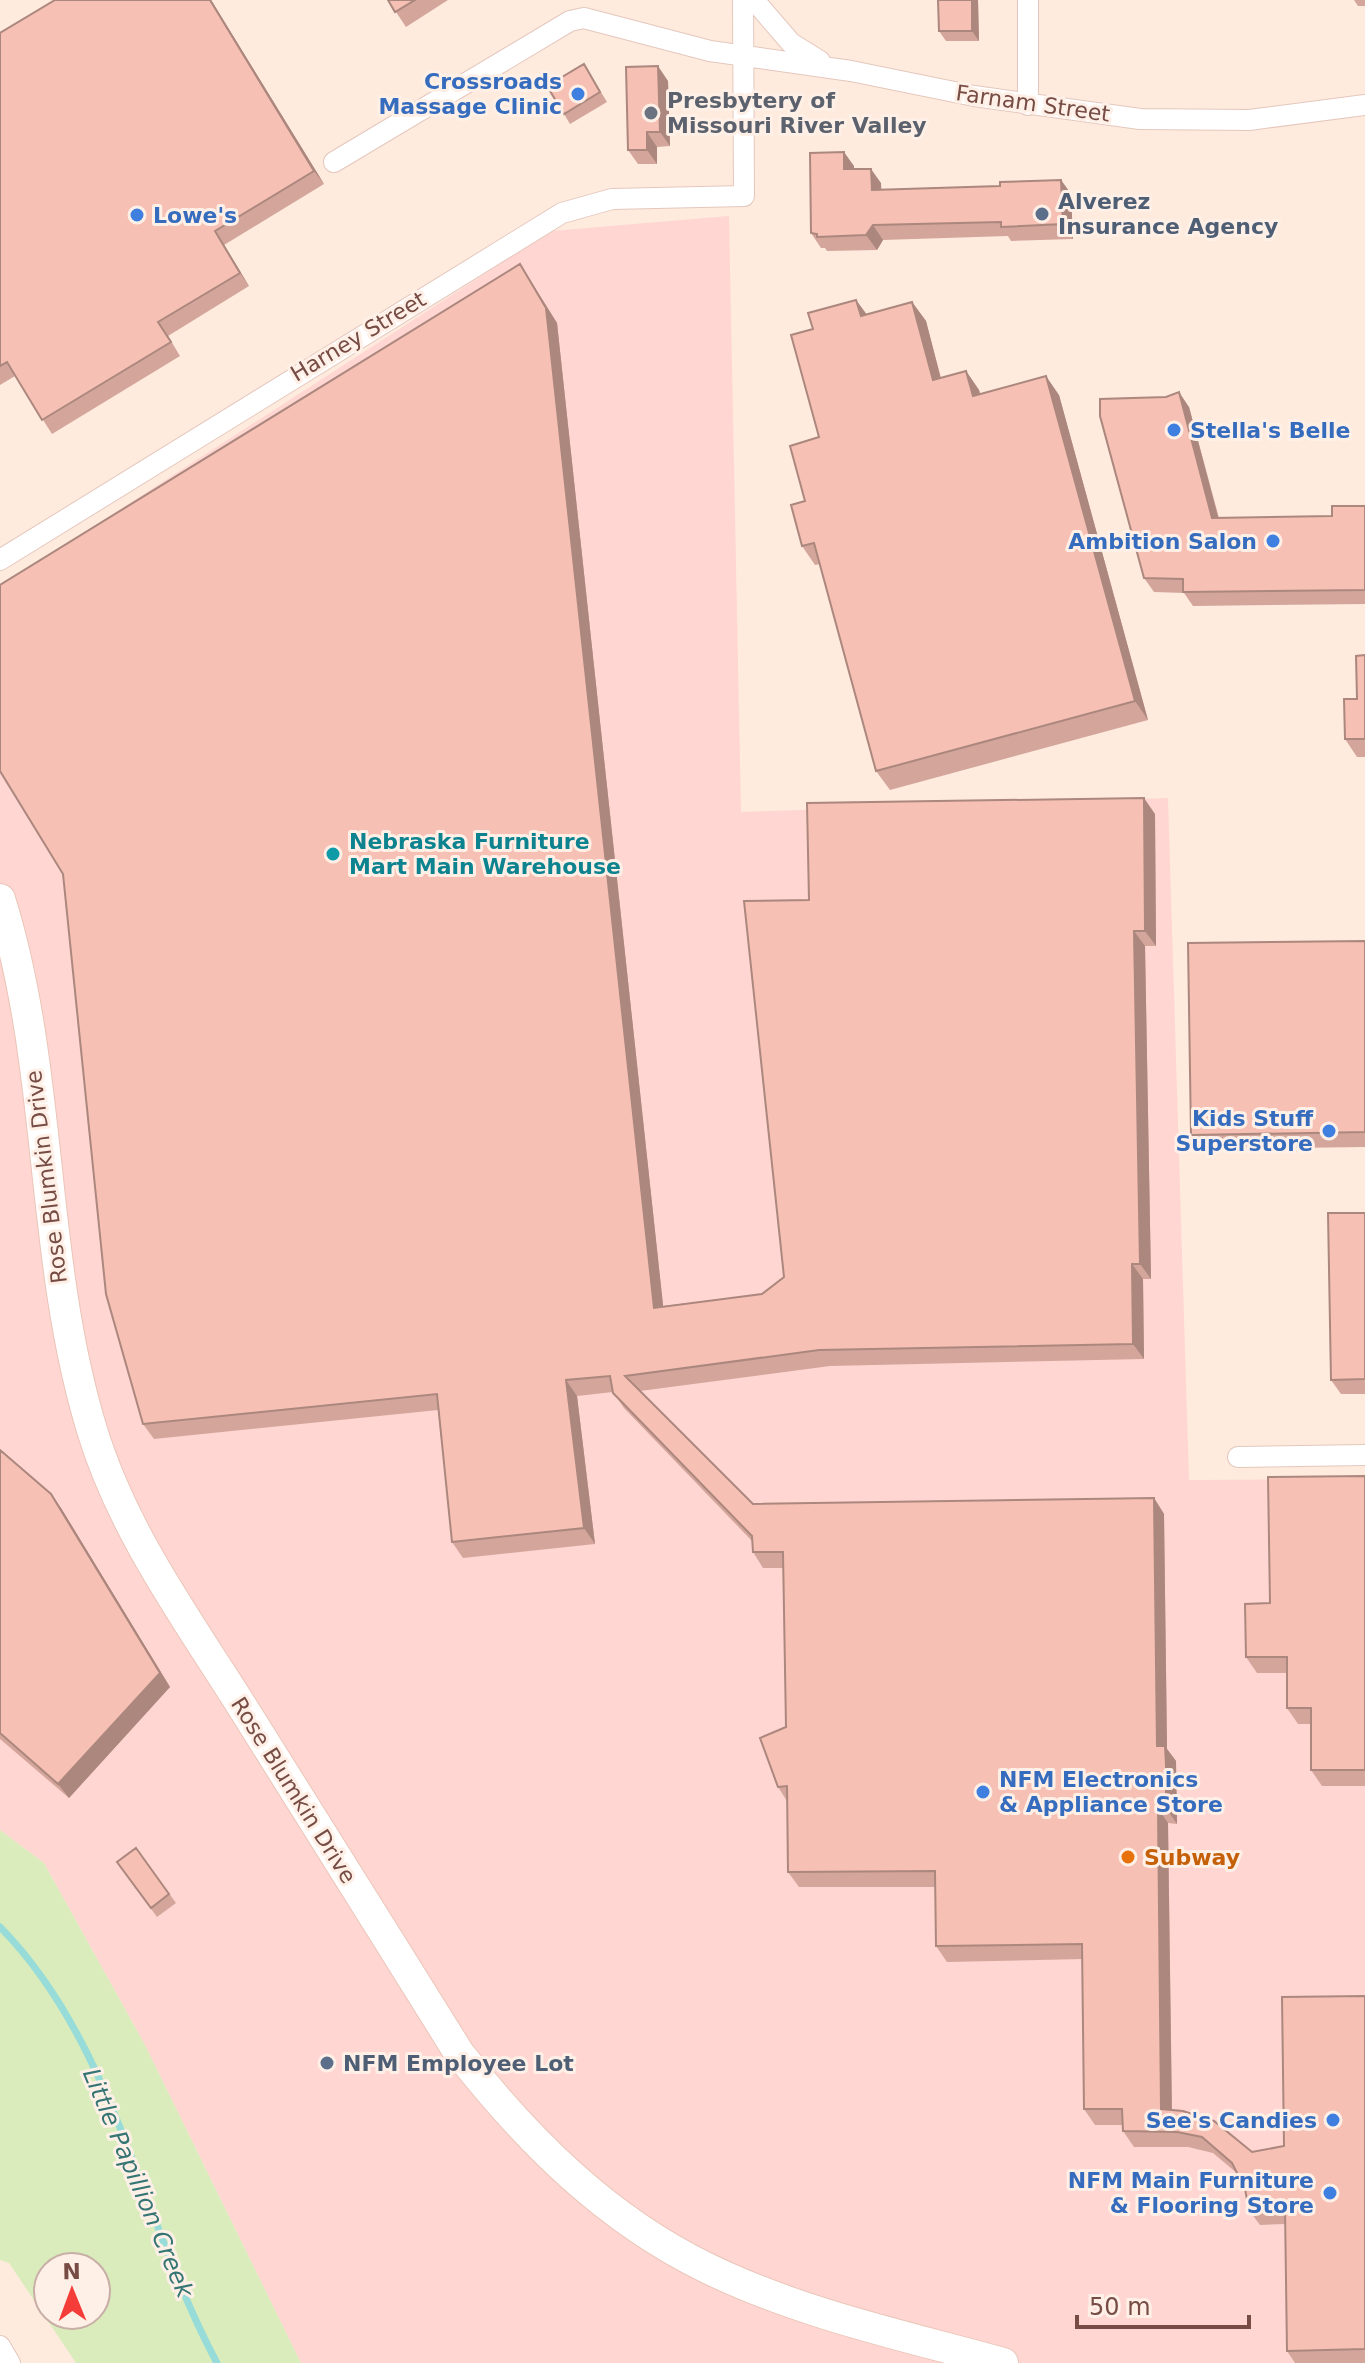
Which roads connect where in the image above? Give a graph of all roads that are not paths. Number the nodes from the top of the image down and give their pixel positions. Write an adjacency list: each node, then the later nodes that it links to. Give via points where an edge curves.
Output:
1 (743, 0): 4 (street)
2 (754, 0): 5 (street, via 791,43)
3 (1028, 0): 6 (street)
4 (745, 55): 5 (street, Farnam Street); 8 (street, Farnam Street, via 676,43 604,20 570,21); 9 (street, Harney Street, via 744,196 612,199 562,213)
5 (830, 68): 6 (street, Farnam Street)
6 (1028, 105): 7 (street, Farnam Street, via 1201,122)
7 (1365, 105)
8 (334, 162)
9 (0, 560)
10 (0, 899): 15 (main road, Rose Blumkin Drive, via 27,1021 68,1340 105,1471 157,1572 459,2053 513,2120 568,2175 668,2247 707,2269 803,2307)
11 (1365, 1455): 12 (street)
12 (1238, 1457)
13 (0, 2346): 14 (street)
14 (10, 2363)
15 (1003, 2363)

